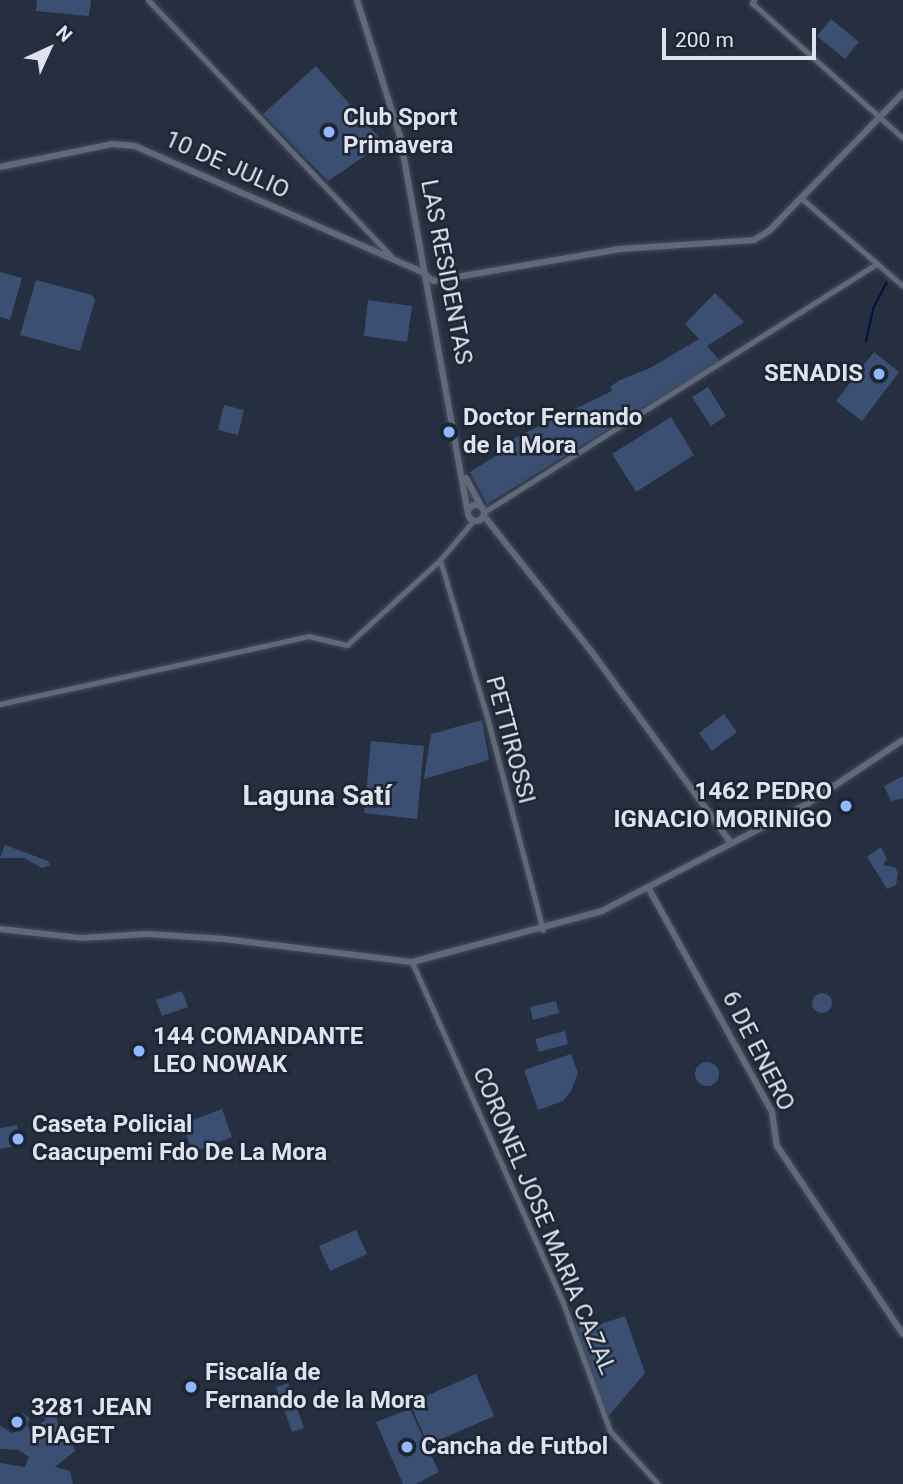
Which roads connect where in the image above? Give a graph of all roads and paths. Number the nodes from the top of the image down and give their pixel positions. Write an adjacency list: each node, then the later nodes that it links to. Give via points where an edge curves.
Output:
1 (148, 0): 9 (street)
2 (358, 0): 11 (main road, LAS RESIDENTAS, via 400,136)
3 (753, 1): 5 (street)
4 (903, 93): 5 (main road)
5 (879, 117): 6 (street); 8 (main road)
6 (903, 138)
7 (0, 167): 9 (main road, 10 DE JULIO, via 112,144 135,146)
8 (801, 198): 10 (street); 11 (main road, via 754,240 634,248 433,281)
9 (394, 260): 11 (main road, 10 DE JULIO)
10 (877, 264): 12 (street); 14 (street)
11 (428, 278): 13 (main road, LAS RESIDENTAS)
12 (903, 286)
13 (464, 473): 14 (main road, LAS RESIDENTAS); 15 (main road, LAS RESIDENTAS)
14 (483, 512): 15 (main road, via 472,506); 16 (main road); 20 (main road, LAS RESIDENTAS, via 592,651)
15 (468, 513): 16 (main road)
16 (473, 521): 17 (street)
17 (440, 560): 18 (street, via 347,645 308,636); 23 (street, PETTIROSSI)
18 (0, 704)
19 (903, 740): 20 (main road, via 829,791)
20 (731, 843): 21 (main road)
21 (649, 889): 23 (main road, via 590,917); 25 (main road, 6 DE ENERO, via 772,1112 777,1146)
22 (0, 929): 24 (main road, via 81,938 147,934 224,939)
23 (543, 930): 24 (main road)
24 (412, 962): 26 (street, CORONEL JOSE MARIA CAZAL, via 562,1300 610,1431)
25 (903, 1334)
26 (658, 1484)

